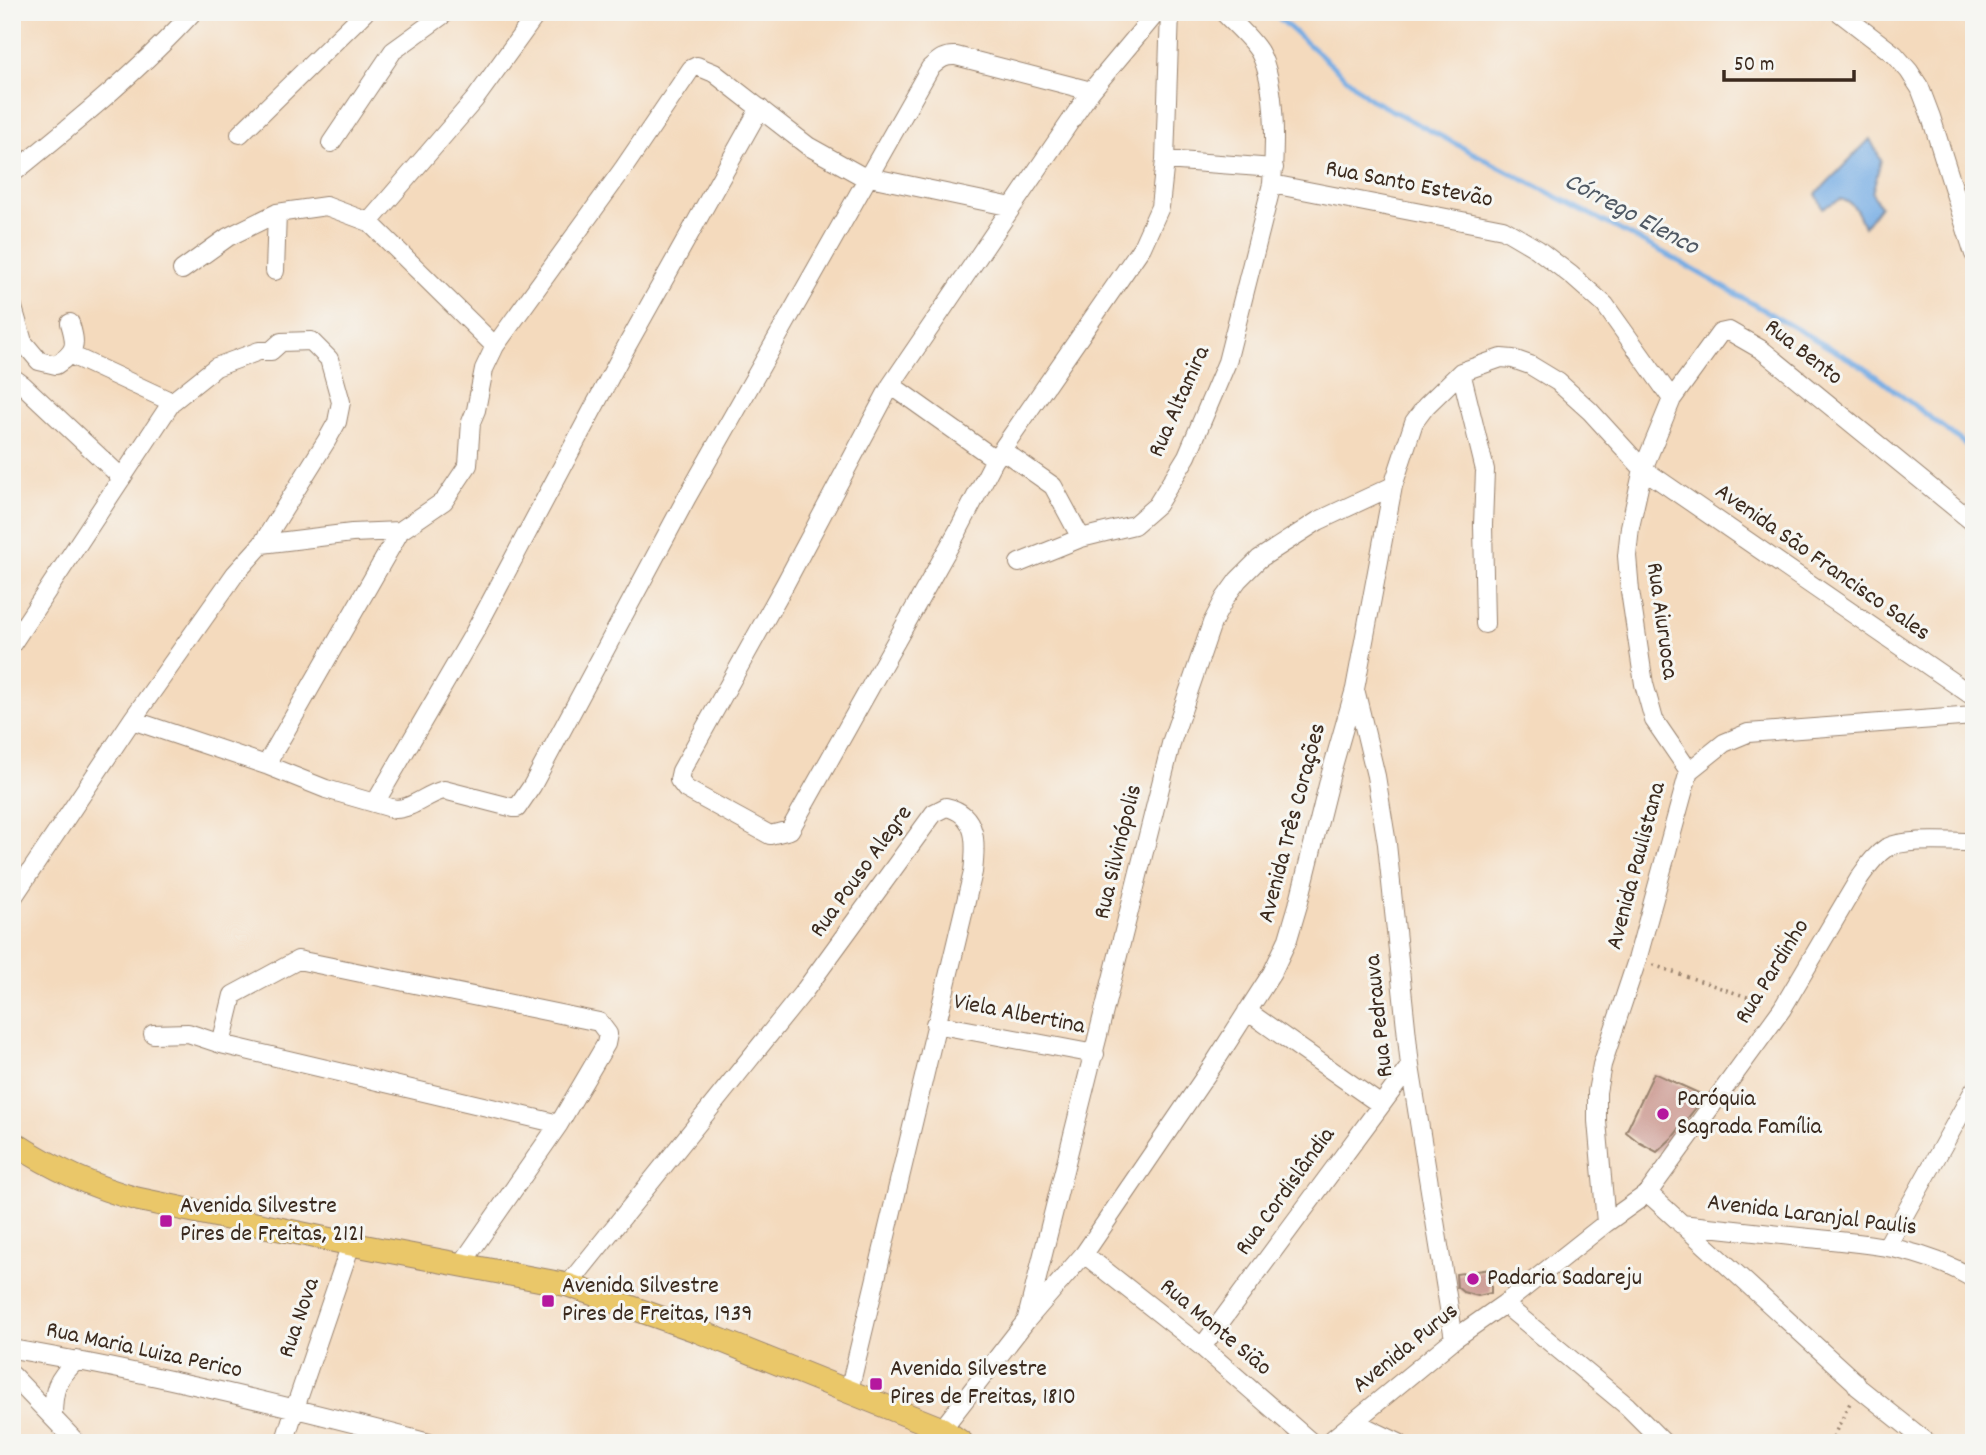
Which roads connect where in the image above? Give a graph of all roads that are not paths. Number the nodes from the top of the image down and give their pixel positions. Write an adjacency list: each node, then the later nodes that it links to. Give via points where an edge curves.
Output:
1 (193, 12): 14 (street, via 110,94)
2 (365, 12): 11 (street)
3 (447, 12): 12 (street, via 393,51)
4 (538, 12): 19 (street, via 475,99)
5 (1157, 12): 9 (street)
6 (1170, 12): 13 (street)
7 (1223, 12): 16 (street, via 1260,52 1270,85)
8 (1839, 12): 20 (street, via 1895,55 1920,88)
9 (1091, 91): 15 (street, via 956,56 940,59 930,68); 17 (street)
10 (760, 108): 15 (street, via 808,146); 25 (street, via 714,73 697,66 691,69); 49 (street, via 474,633)
11 (240, 134)
12 (331, 143)
13 (1165, 160): 16 (street, Rua Santo Estevão); 32 (street, via 1160,207 1142,247)
14 (12, 174)
15 (869, 176): 17 (street); 49 (street, via 518,806 444,790 404,809)
16 (1273, 176): 30 (street, Rua Santo Estevão, via 1503,229 1554,262 1605,304); 38 (street, Rua Altamira, via 1227,362 1186,456 1145,517 1133,525)
17 (1012, 206): 29 (street)
18 (276, 213): 19 (street, via 326,206); 21 (street, via 228,237); 22 (street)
19 (369, 222): 25 (street)
20 (1974, 254)
21 (182, 270)
22 (275, 271)
23 (12, 303): 26 (street, via 23,342 39,361 56,365)
24 (70, 323): 26 (street, via 75,340)
25 (495, 346): 37 (street, via 484,369 471,422 468,465 444,501)
26 (71, 355): 31 (street)
27 (1461, 372): 33 (street, Avenida Três Corações, via 1501,358 1530,365 1558,382 1590,411); 35 (street, Avenida Três Corações, via 1414,422); 41 (street, via 1485,470)
28 (12, 377): 34 (street)
29 (891, 385): 32 (street); 32 (street, via 681,771 679,780 686,789 770,835 790,830)
30 (1672, 399): 33 (street, Rua Bento); 36 (street, Rua Bento, via 1714,340 1729,331 1762,350)
31 (172, 402): 34 (street); 39 (street, via 216,367 271,351 281,342 311,341 330,359 341,402 337,422)
32 (999, 454): 38 (street, via 1053,486)
33 (1643, 469): 44 (street, Avenida São Francisco Sales); 48 (street, Rua Aiuruoca, via 1627,556 1644,684 1654,720)
34 (122, 478): 42 (street)
35 (1393, 486): 43 (street, Avenida Três Corações); 56 (street, Rua Silvinópolis, via 1306,528 1259,559 1225,597 1172,740)
36 (1974, 523)
37 (400, 531): 39 (street); 47 (street)
38 (1081, 538): 40 (street, Rua Altamira)
39 (262, 544): 46 (street, via 235,573)
40 (1019, 563)
41 (1485, 624)
42 (12, 644)
43 (1355, 689): 52 (street, Avenida Três Corações, via 1288,939); 57 (street, Rua Pedrauva, via 1387,844)
44 (1974, 697)
45 (1974, 716): 48 (street, Avenida Paulistana, via 1748,733 1724,743)
46 (132, 720): 47 (street); 51 (street)
47 (267, 765): 49 (street)
48 (1689, 771): 63 (street, Avenida Paulistana, via 1597,1092)
49 (375, 803)
50 (1974, 842): 62 (street, Rua Pardinho, via 1903,843 1874,858 1782,1009)
51 (12, 898)
52 (1247, 1011): 59 (street); 67 (street, Avenida Três Corações)
53 (935, 1024): 56 (street, Viela Albertina); 70 (street, Rua Pouso Alegre, via 975,850 967,819 957,809 946,807 934,813 805,990); 78 (street, Rua Pouso Alegre)
54 (153, 1034): 55 (street, via 188,1033)
55 (221, 1044): 60 (street); 60 (street, via 233,995 298,960 599,1022 608,1034 606,1044)
56 (1095, 1054): 72 (street, Rua Silvinópolis)
57 (1409, 1066): 59 (street, Rua Cordislândia); 73 (street, Rua Pedrauva)
58 (1974, 1090): 66 (street)
59 (1381, 1105): 74 (street, Rua Cordislândia)
60 (559, 1124): 68 (street)
61 (12, 1142): 65 (main road, via 70,1176 107,1191)
62 (1648, 1193): 63 (street, Avenida Purus); 64 (street)
63 (1606, 1223): 71 (street, Avenida Purus)
64 (1681, 1224): 66 (street, Avenida Laranjal Paulis); 91 (street, via 1858,1387)
65 (351, 1244): 68 (main road); 79 (street, Rua Nova)
66 (1887, 1246): 69 (street, Avenida Laranjal Paulis, via 1923,1254)
67 (1084, 1254): 72 (street, Avenida Três Corações); 74 (street, Rua Monte Sião)
68 (461, 1265): 70 (main road)
69 (1974, 1279)
70 (568, 1285): 78 (main road)
71 (1504, 1304): 73 (street, Avenida Purus); 90 (street, via 1627,1406)
72 (1027, 1321): 82 (street, Avenida Três Corações)
73 (1454, 1339): 81 (street, Avenida Purus)
74 (1202, 1347): 87 (street, Rua Monte Sião)
75 (12, 1349): 76 (street, Rua Maria Luiza Perico)
76 (77, 1360): 79 (street, Rua Maria Luiza Perico); 80 (street, via 56,1385)
77 (12, 1374): 80 (street)
78 (849, 1391): 82 (main road)
79 (295, 1408): 84 (street, Rua Nova); 85 (street, Rua Maria Luiza Perico)
80 (53, 1418): 83 (street)
81 (1355, 1422): 88 (street, Avenida Purus); 89 (street)
82 (942, 1429): 86 (main road)
83 (77, 1443)
84 (288, 1443)
85 (429, 1443)
86 (962, 1443)
87 (1312, 1443)
88 (1328, 1443)
89 (1399, 1443)
90 (1664, 1443)
91 (1928, 1443)

